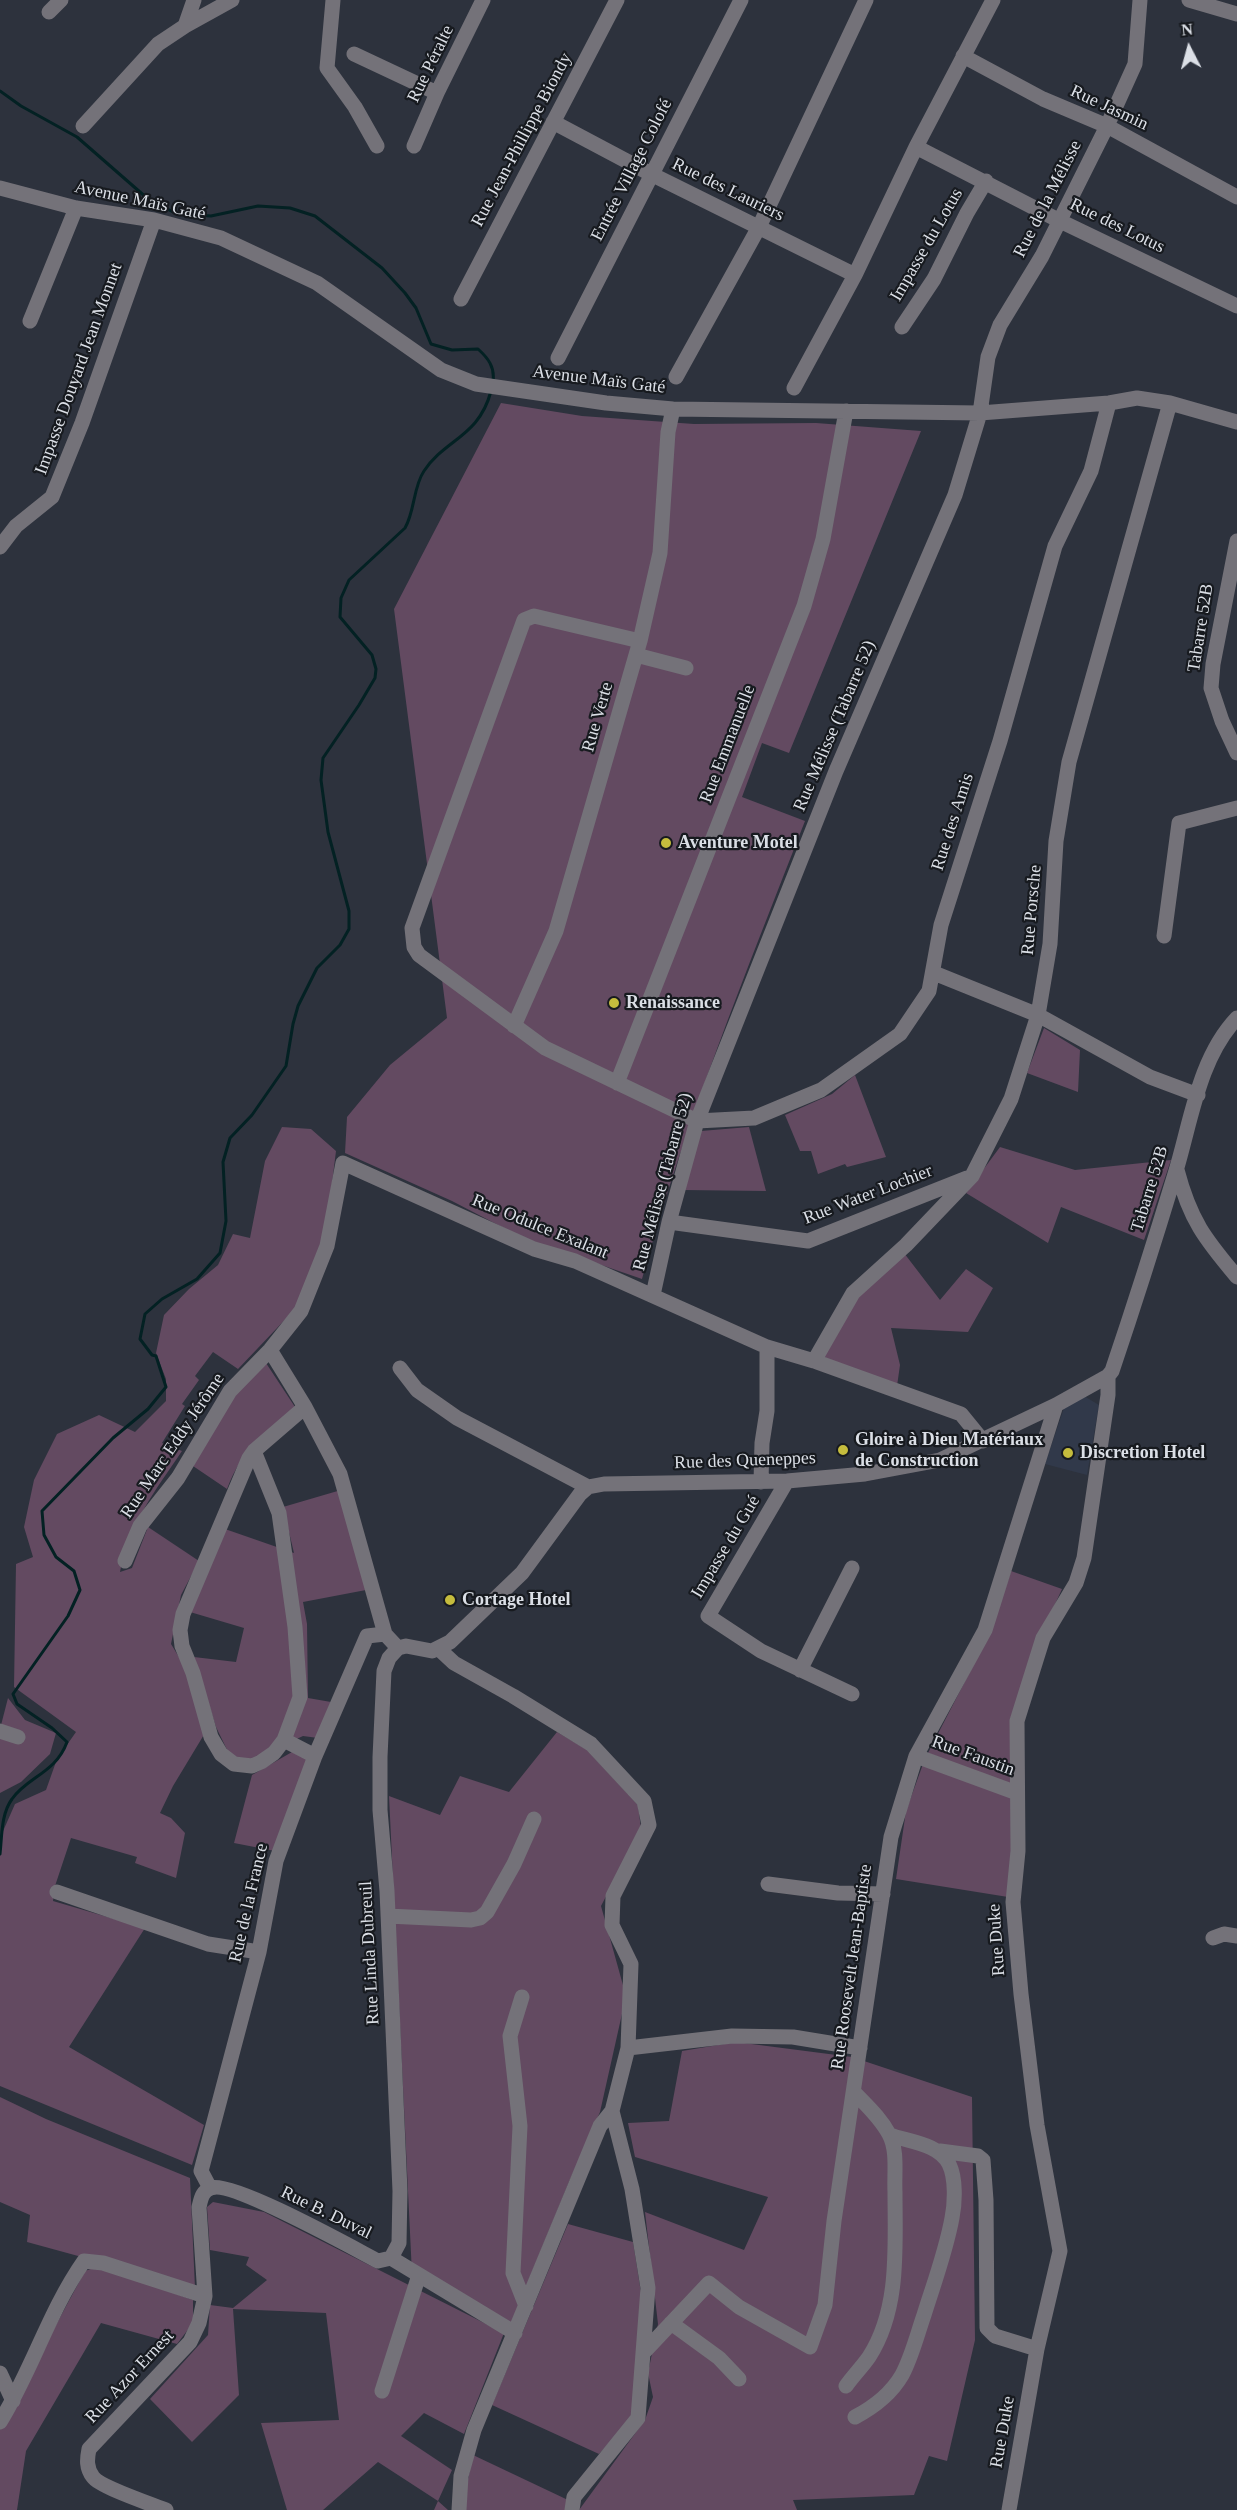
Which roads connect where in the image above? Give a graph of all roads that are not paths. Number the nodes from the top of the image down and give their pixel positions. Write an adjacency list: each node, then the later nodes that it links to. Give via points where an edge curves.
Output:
1 (62, 0): 12 (street)
2 (194, 0): 14 (street)
3 (232, 0): 14 (street)
4 (333, 0): 21 (street, via 327,68)
5 (483, 0): 17 (street, Rue Péralte)
6 (617, 0): 18 (street, Rue Jean-Phillippe Biondy)
7 (741, 0): 24 (street, Entrée Village Colofé)
8 (866, 0): 31 (street)
9 (993, 0): 16 (street)
10 (1140, 0): 20 (street, Rue de la Mélisse, via 1135,64)
11 (1189, 0): 13 (street)
12 (49, 12)
13 (1237, 14)
14 (185, 26): 19 (street, via 158,44)
15 (354, 54): 17 (street)
16 (963, 56): 20 (street, Rue Jasmin, via 1043,99); 23 (street)
17 (437, 93): 22 (street, Rue Péralte)
18 (553, 122): 24 (street, Rue des Lauriers); 33 (street, Rue Jean-Phillippe Biondy)
19 (82, 126)
20 (1107, 126): 27 (street, Rue Jasmin); 30 (street, Rue de la Mélisse)
21 (377, 146)
22 (414, 146)
23 (916, 147): 25 (street, Rue des Lotus); 32 (street)
24 (651, 174): 31 (street, Rue des Lauriers); 37 (street, Entrée Village Colofé)
25 (986, 181): 30 (street, Rue des Lotus); 36 (street, Impasse du Lotus, via 934,279)
26 (0, 188): 28 (street, Avenue Maïs Gaté)
27 (1237, 197)
28 (76, 208): 29 (street, Avenue Maïs Gaté); 35 (street)
29 (154, 220): 42 (street, Avenue Maïs Gaté, via 221,238 317,283 441,370 476,384); 47 (street, Impasse Douyard Jean Monnet, via 52,497 16,526)
30 (1060, 221): 34 (street, Rue des Lotus); 44 (street, Rue de la Mélisse, via 1000,326 988,357)
31 (759, 227): 32 (street, Rue des Lauriers); 38 (street)
32 (855, 275): 39 (street)
33 (461, 299)
34 (1237, 306)
35 (30, 321)
36 (902, 327)
37 (558, 358)
38 (676, 377)
39 (794, 388)
40 (1109, 403): 41 (street, Avenue Maïs Gaté, via 1137,398); 44 (street, Avenue Maïs Gaté); 55 (street, Rue des Amis, via 1091,471 1055,546 1000,741 941,925)
41 (1170, 403): 45 (street, Avenue Maïs Gaté); 56 (street, Rue Porsche, via 1068,762 1056,840 1050,944)
42 (673, 409): 43 (street, Avenue Maïs Gaté); 50 (street, Rue Verte, via 660,553)
43 (846, 411): 44 (street, Avenue Maïs Gaté); 59 (street, Rue Emmanuelle, via 824,539 804,606)
44 (980, 413): 61 (street, Rue Mélisse (Tabarre 52), via 955,495 836,771)
45 (1237, 422)
46 (1237, 541): 48 (street, Tabarre 52B)
47 (0, 547)
48 (1228, 584): 49 (street); 52 (street, Tabarre 52B, via 1211,688)
49 (1237, 600)
50 (638, 648): 51 (street); 58 (street, Rue Verte, via 556,931); 58 (street, via 534,616 524,620 412,928 419,955)
51 (686, 668)
52 (1237, 753)
53 (1237, 808): 54 (street, via 1179,823)
54 (1164, 936)
55 (934, 973): 56 (street); 61 (street, Rue des Amis, via 928,991 900,1034 821,1090 754,1118)
56 (1038, 1015): 60 (street, via 1150,1077); 64 (street, Rue Porsche, via 1011,1098)
57 (1237, 1018): 60 (street, Tabarre 52B, via 1209,1061)
58 (514, 1026): 59 (street, via 545,1048)
59 (616, 1083): 61 (street)
60 (1198, 1095): 63 (street, Tabarre 52B)
61 (697, 1121): 65 (street, Rue Mélisse (Tabarre 52))
62 (343, 1163): 67 (street, Rue Odulce Exalant, via 534,1249 575,1261); 69 (street, Rue Marc Eddy Jérôme, via 327,1246 301,1311)
63 (1177, 1170): 66 (street, via 1185,1201 1201,1233); 72 (street, Tabarre 52B)
64 (972, 1176): 65 (street, Rue Water Lochier, via 808,1241); 70 (street, Rue Porsche, via 853,1293)
65 (669, 1222): 67 (street, Rue Mélisse (Tabarre 52))
66 (1237, 1278)
67 (653, 1295): 68 (street, Rue Odulce Exalant)
68 (767, 1347): 70 (street, Rue Odulce Exalant); 80 (street)
69 (270, 1350): 74 (street); 82 (street, Rue Marc Eddy Jérôme, via 230,1391 178,1478 140,1526)
70 (814, 1361): 77 (street, Rue Odulce Exalant, via 961,1414)
71 (400, 1368): 81 (street, via 417,1390 457,1418)
72 (1108, 1376): 73 (street, Rue des Queneppes); 94 (street, Rue Duke, via 1084,1558 1076,1583 1043,1638 1017,1721)
73 (1056, 1405): 75 (street, Rue des Queneppes); 76 (street, Rue Roosevelt Jean-Baptiste)
74 (305, 1407): 78 (street); 84 (street, via 344,1484)
75 (1021, 1422): 76 (street, via 1037,1425); 77 (street, Rue des Queneppes)
76 (1047, 1436): 93 (street, Rue Roosevelt Jean-Baptiste, via 985,1630)
77 (983, 1441): 79 (street, Rue des Queneppes, via 940,1460 865,1474)
78 (254, 1450): 91 (street, via 279,1513 295,1627 300,1697); 91 (street, via 183,1614 180,1630 211,1737 221,1754 234,1764 252,1766 274,1753)
79 (788, 1481): 80 (street, Rue des Queneppes); 87 (street, Impasse du Gué, via 708,1616 761,1651)
80 (761, 1482): 81 (street, Rue des Queneppes)
81 (588, 1487): 86 (street, via 522,1573)
82 (125, 1562)
83 (852, 1568): 87 (street)
84 (385, 1634): 85 (street); 92 (street, Rue de la France, via 367,1636)
85 (398, 1648): 86 (street); 99 (street, Rue Linda Dubreuil, via 384,1671 380,1757)
86 (439, 1649): 104 (street, via 454,1664 591,1744 644,1801 649,1825 612,1896 612,1925 631,1964)
87 (800, 1670): 88 (street, Impasse du Gué)
88 (852, 1694)
89 (0, 1731): 90 (street)
90 (18, 1737)
91 (284, 1740): 92 (street)
92 (315, 1756): 102 (street, Rue de la France, via 276,1861)
93 (916, 1756): 94 (street, Rue Faustin); 98 (street, Rue Roosevelt Jean-Baptiste, via 891,1837)
94 (1017, 1793): 117 (street, Rue Duke, via 1018,1851 1013,1902 1021,1994 1037,2125 1060,2251)
95 (534, 1819): 99 (street, via 514,1864 480,1918)
96 (768, 1884): 98 (street)
97 (57, 1892): 102 (street, via 208,1944)
98 (883, 1894): 105 (street, Rue Roosevelt Jean-Baptiste)
99 (388, 1916): 111 (street, Rue Linda Dubreuil, via 400,2191 399,2243)
100 (1237, 1936): 101 (street, via 1224,1934)
101 (1213, 1938)
102 (259, 1952): 110 (street, Rue de la France, via 201,2171)
103 (522, 1997): 114 (street, via 510,2036 520,2126 513,2272)
104 (628, 2048): 105 (street, via 732,2036 793,2037); 107 (street)
105 (860, 2048): 106 (street, Rue Roosevelt Jean-Baptiste)
106 (854, 2092): 108 (street); 115 (street, Rue Roosevelt Jean-Baptiste, via 825,2305 810,2347 739,2307 709,2283)
107 (612, 2111): 114 (street, via 600,2126); 118 (street, via 632,2189 648,2288)
108 (890, 2135): 109 (street); 121 (street, via 895,2160 896,2259 889,2308 869,2356)
109 (940, 2151): 117 (street, via 983,2160 987,2328 995,2336); 124 (street, via 950,2165 953,2179 952,2217 936,2277 902,2375 889,2393)
110 (210, 2188): 111 (street, Rue B. Duval, via 231,2190 282,2212 378,2261); 113 (street, Rue Azor Ernest, via 199,2206)
111 (391, 2258): 112 (street, Rue B. Duval)
112 (419, 2275): 116 (street, Rue B. Duval); 122 (street)
113 (205, 2296): 123 (street, via 103,2263 84,2261 64,2290); 126 (street, Rue Azor Ernest, via 190,2342 88,2450 88,2468 98,2482)
114 (526, 2306): 116 (street)
115 (671, 2323): 118 (street, Rue Roosevelt Jean-Baptiste); 120 (street, via 719,2358)
116 (514, 2333): 127 (street, via 474,2430 461,2476)
117 (1037, 2349): 129 (street, Rue Duke)
118 (644, 2352): 128 (street, via 638,2418 574,2497)
119 (0, 2373): 123 (street)
120 (739, 2379)
121 (846, 2386)
122 (382, 2391)
123 (13, 2402): 125 (street)
124 (855, 2417)
125 (0, 2422)
126 (166, 2510)
127 (459, 2510)
128 (572, 2510)
129 (1009, 2510)

